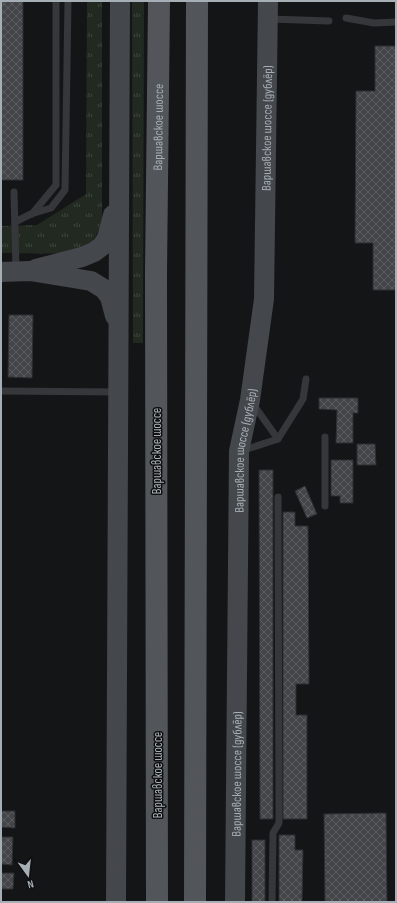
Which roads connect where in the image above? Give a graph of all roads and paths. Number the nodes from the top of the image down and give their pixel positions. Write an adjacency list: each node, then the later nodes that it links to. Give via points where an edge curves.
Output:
1 (56, 1): 12 (lane, via 56,185)
2 (68, 1): 12 (lane, via 66,190 51,208)
3 (120, 1): 10 (main road)
4 (159, 1): 26 (main road, Варшавское шоссе, via 156,272)
5 (197, 1): 27 (main road)
6 (268, 10): 8 (lane); 19 (main road, Варшавское шоссе (дублёр), via 264,299)
7 (346, 18): 9 (lane)
8 (329, 21)
9 (396, 22)
10 (120, 184): 14 (main road, via 110,229 102,246 82,257); 15 (main road)
11 (14, 192): 13 (lane)
12 (32, 214): 13 (lane)
13 (15, 222): 14 (lane)
14 (16, 271): 15 (main road, via 91,281 104,289 114,310)
15 (119, 343): 18 (main road)
16 (306, 379): 21 (lane, via 303,399)
17 (1, 391): 18 (lane)
18 (119, 392): 25 (main road)
19 (250, 400): 21 (lane); 22 (main road, Варшавское шоссе (дублёр))
20 (325, 437): 24 (lane)
21 (278, 439): 22 (lane)
22 (239, 451): 28 (main road, Варшавское шоссе (дублёр))
23 (278, 497): 29 (lane, via 279,823 273,833)
24 (325, 506)
25 (116, 902)
26 (157, 902)
27 (195, 902)
28 (235, 902)
29 (272, 902)

